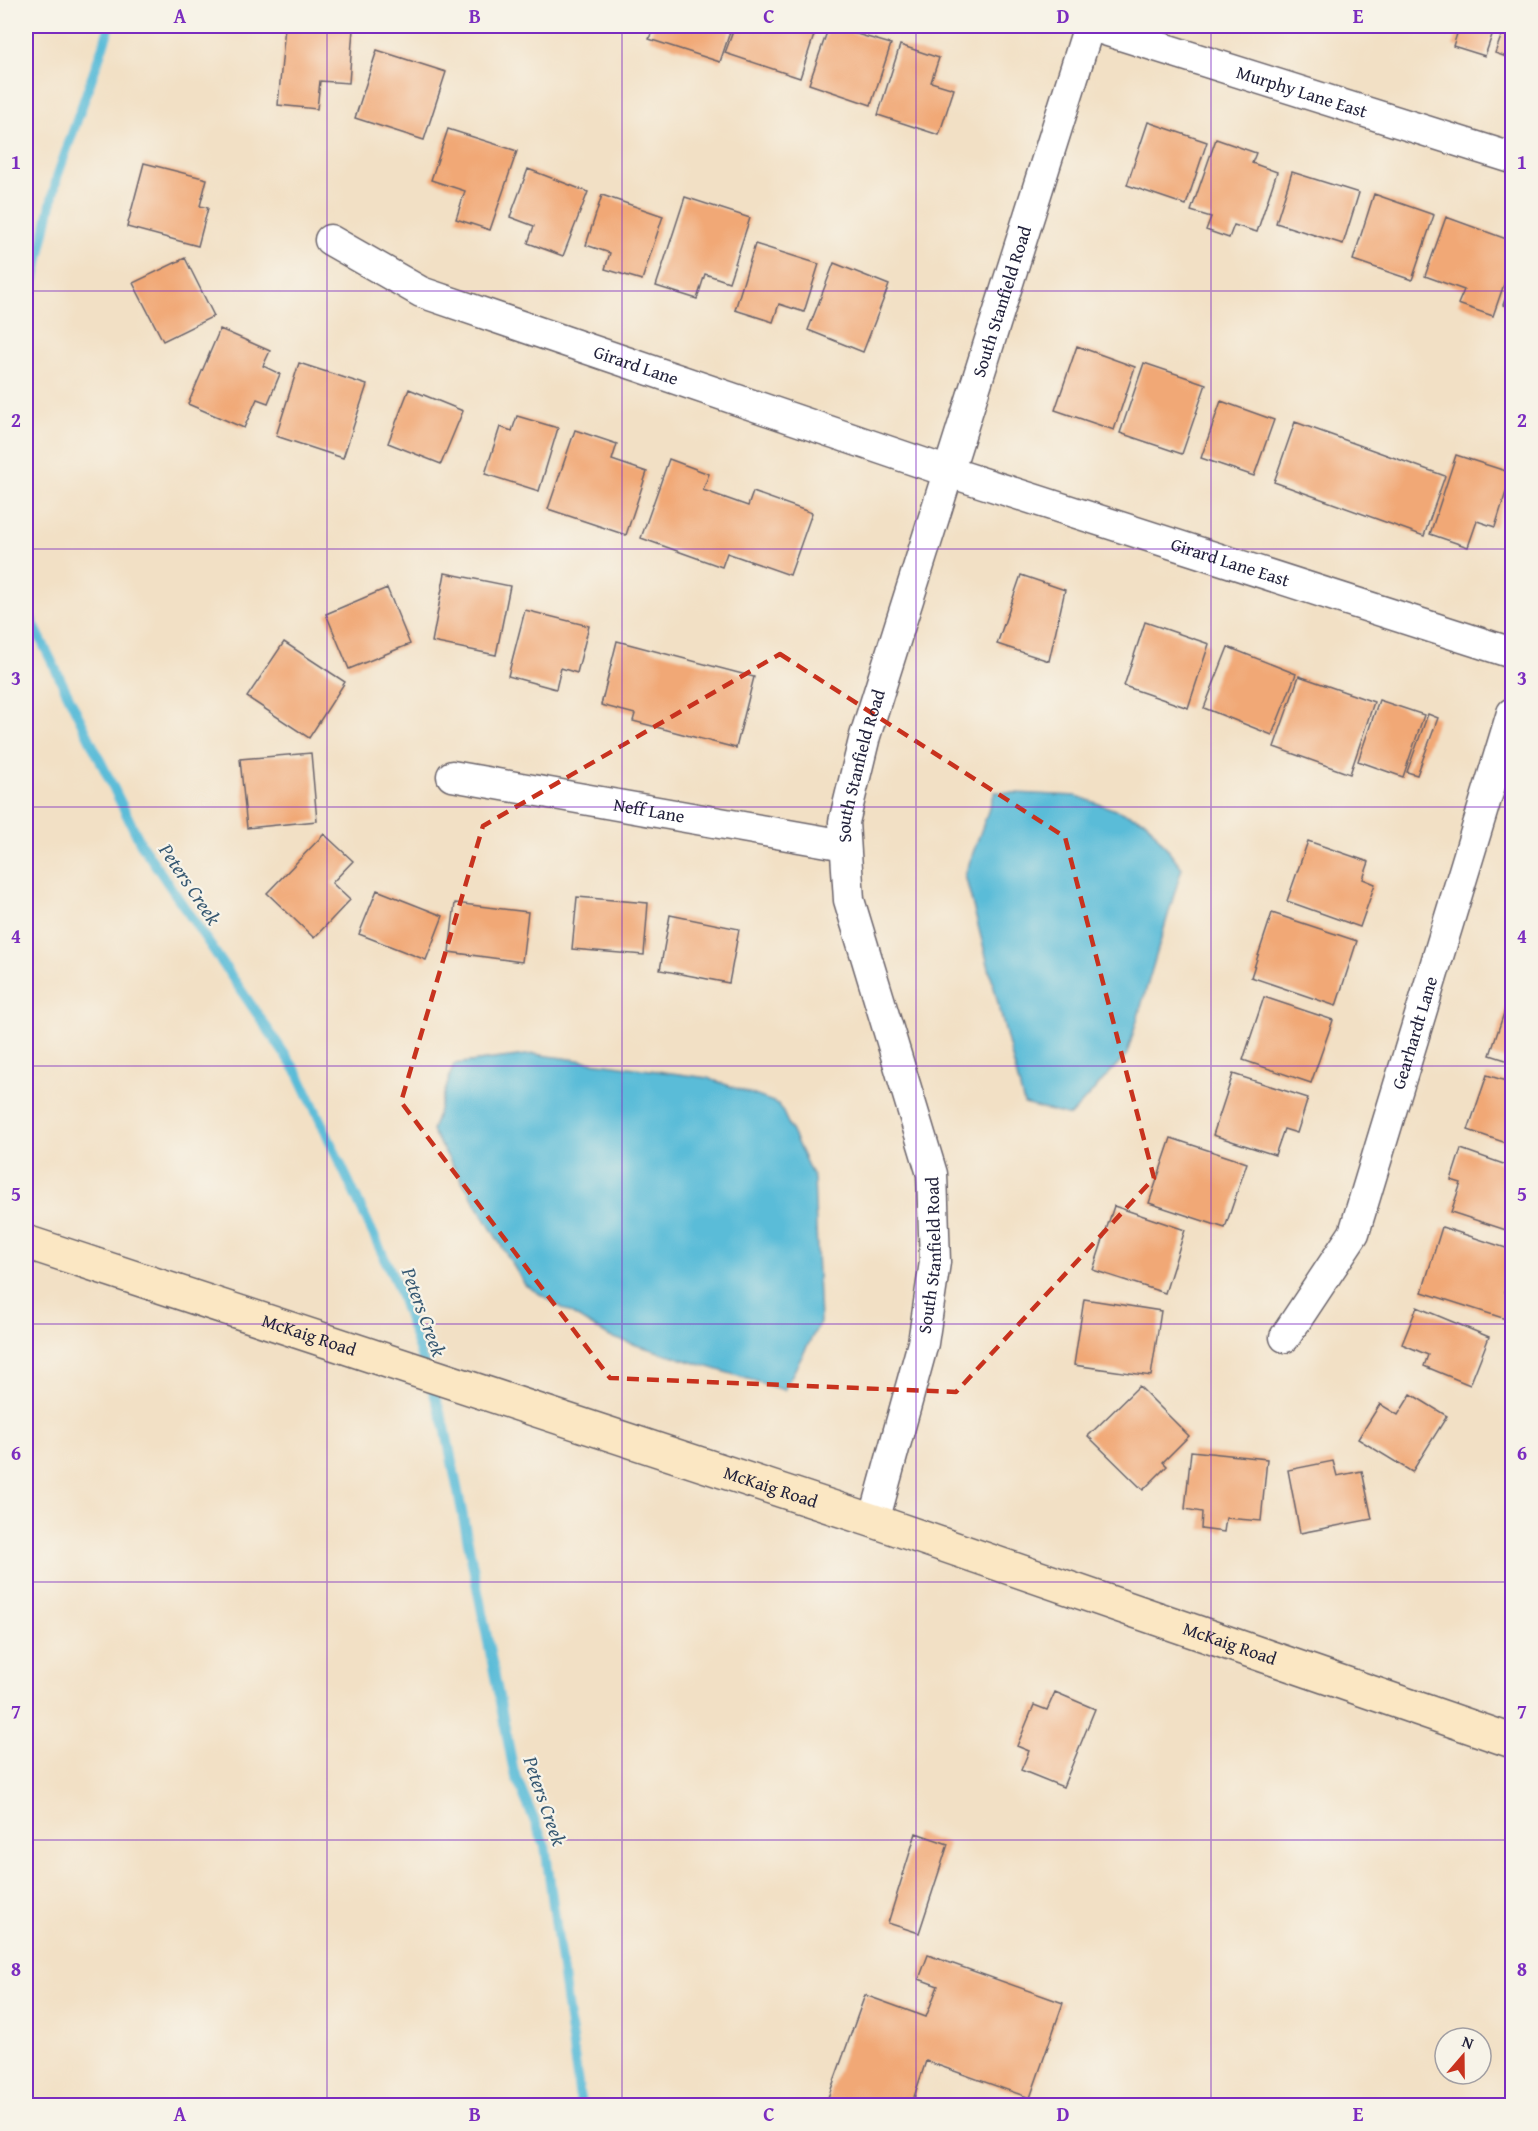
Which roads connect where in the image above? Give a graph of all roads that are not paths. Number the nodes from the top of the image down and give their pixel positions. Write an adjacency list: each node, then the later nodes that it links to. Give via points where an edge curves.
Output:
1 (1090, 26): 2 (street, Murphy Lane East); 4 (street, South Stanfield Road)
2 (1512, 158)
3 (330, 240): 4 (street, Girard Lane, via 421,292)
4 (949, 472): 5 (street, Girard Lane East); 8 (street, South Stanfield Road, via 865,736 844,822)
5 (1512, 653)
6 (1512, 713): 10 (street, Gearhardt Lane, via 1354,1233)
7 (452, 776): 8 (street, Neff Lane)
8 (845, 845): 11 (street, South Stanfield Road, via 849,900 932,1174 935,1262 923,1343)
9 (26, 1242): 11 (street, McKaig Road)
10 (1285, 1337)
11 (874, 1521): 12 (street, McKaig Road)
12 (1512, 1741)

